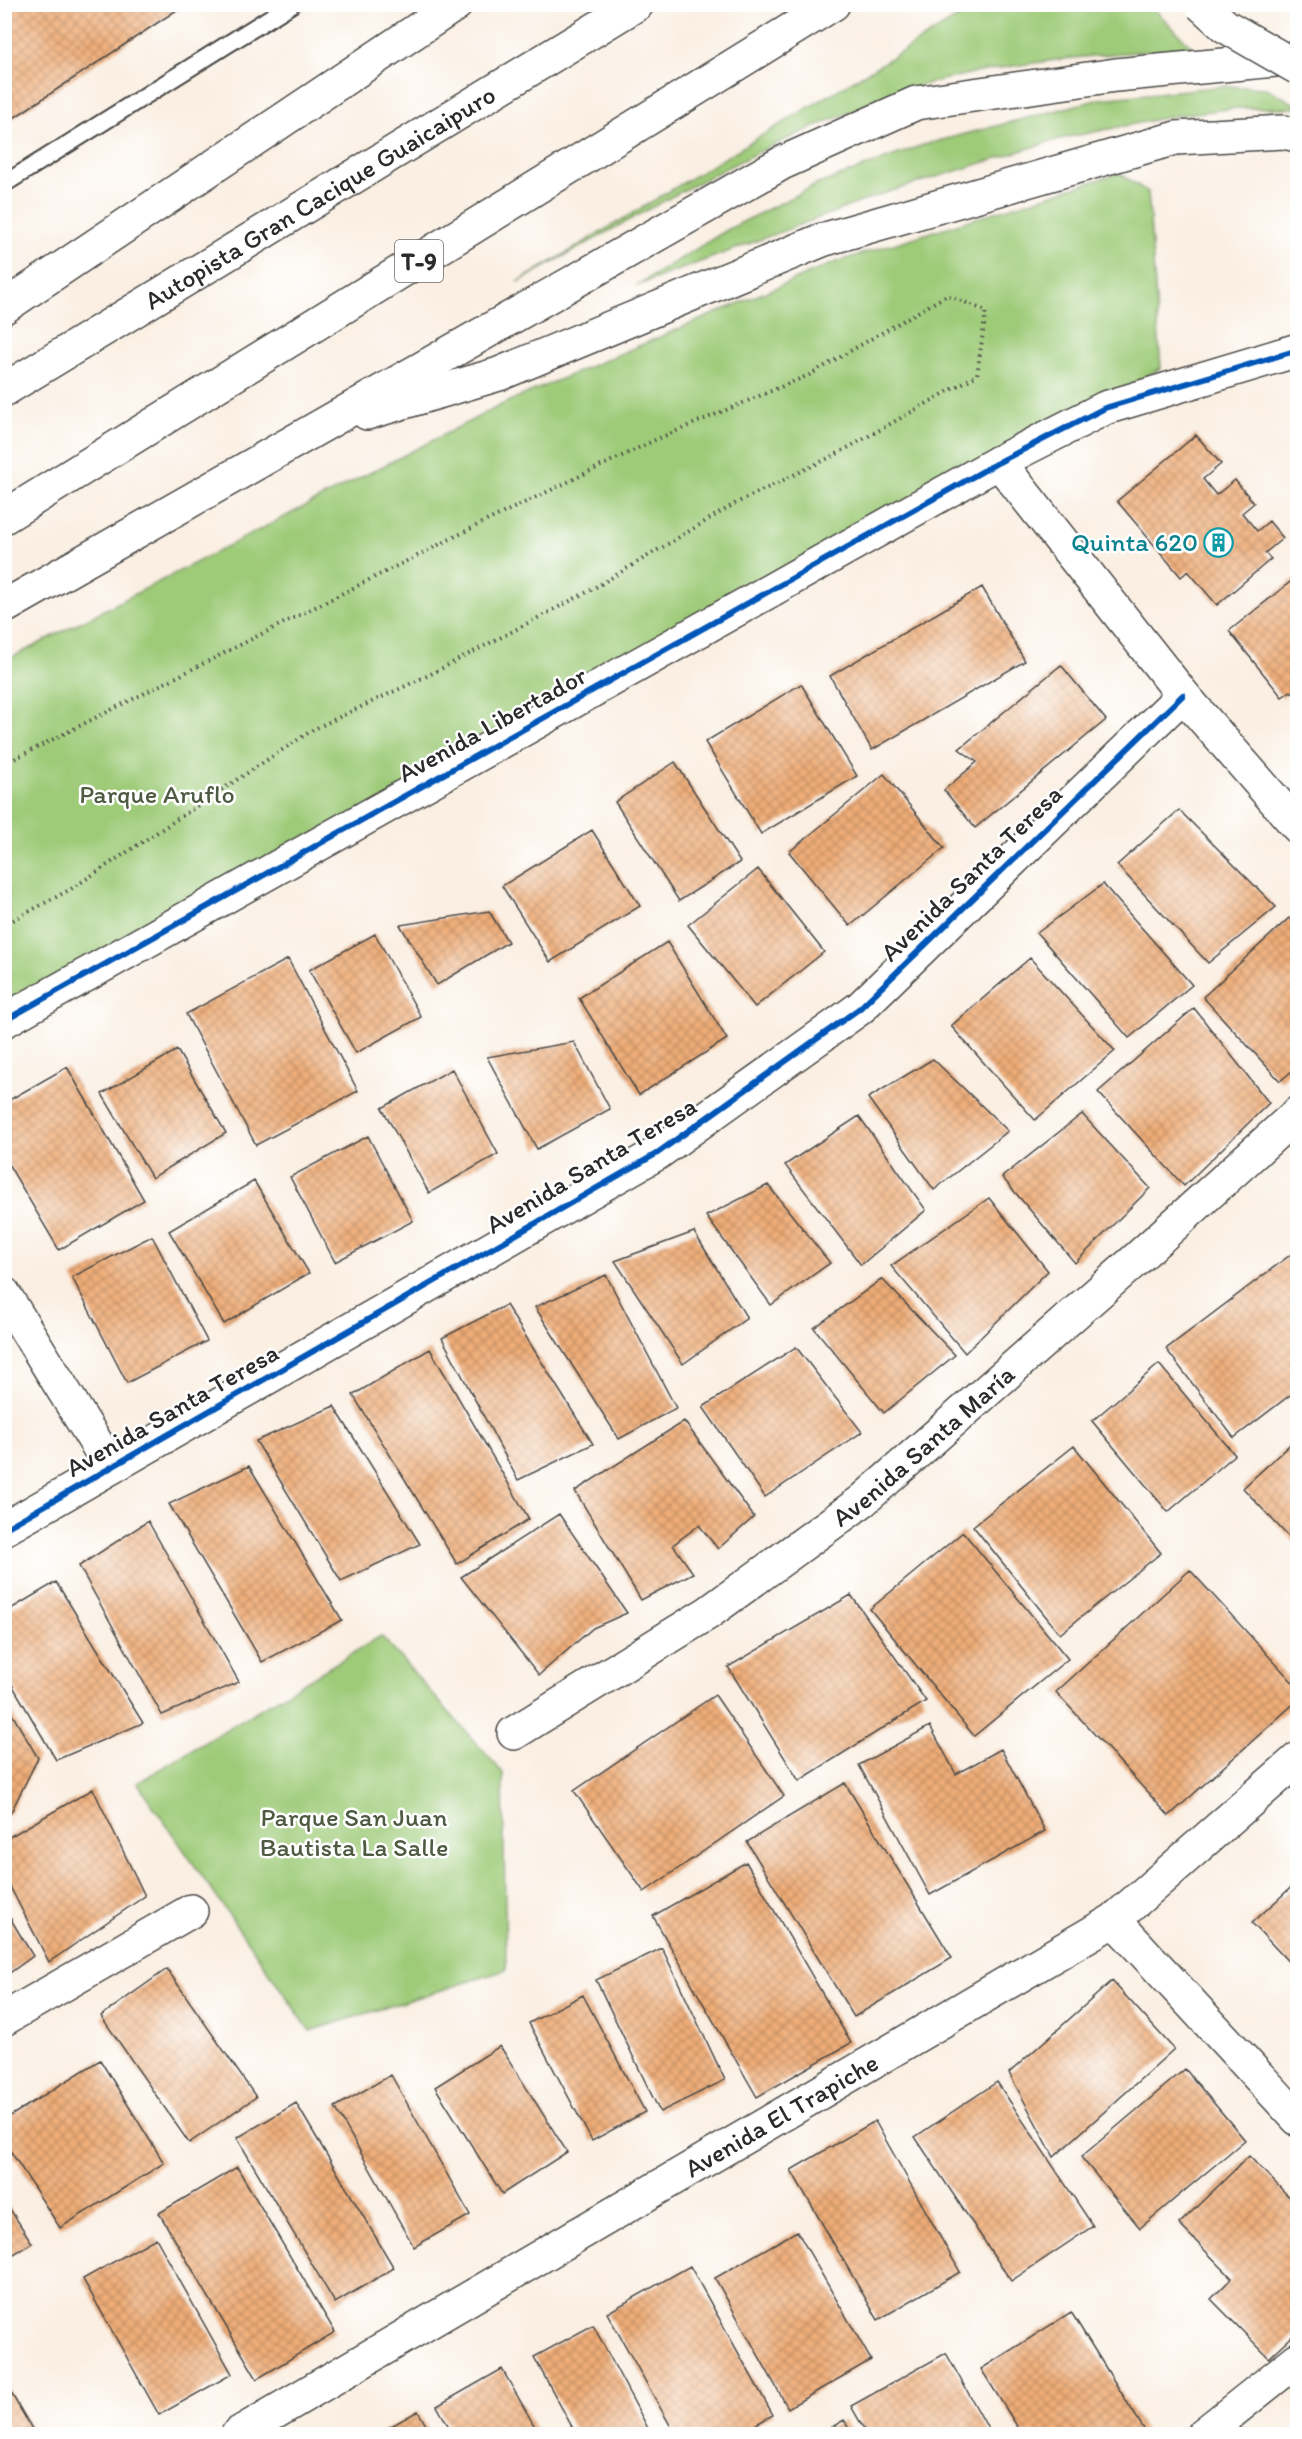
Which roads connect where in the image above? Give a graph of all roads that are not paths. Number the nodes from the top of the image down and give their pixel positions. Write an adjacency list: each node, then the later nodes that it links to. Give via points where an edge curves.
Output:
1 (292, 4): 9 (lane)
2 (456, 4): 10 (main road)
3 (637, 4): 12 (main road, Autopista Gran Cacique Guaicaipuro)
4 (833, 4): 15 (main road, T-9)
5 (1201, 4): 7 (main road, bridge, via 1225,26)
6 (1298, 58): 13 (main road, via 1116,75 916,103 782,163)
7 (1298, 68)
8 (1298, 135): 13 (main road, via 1283,132 1176,138 822,240 499,374)
9 (4, 184)
10 (4, 307)
11 (1298, 350): 14 (main road, Avenida Libertador, via 1105,408)
12 (4, 390)
13 (310, 430): 16 (main road)
14 (999, 462): 17 (main road); 19 (main road, Avenida Libertador)
15 (4, 518)
16 (4, 607)
17 (1183, 695): 18 (main road); 22 (main road, Avenida Santa Teresa, via 860,1008 656,1154)
18 (1298, 827)
19 (4, 1021)
20 (1298, 1113): 24 (main road, Avenida Santa María, via 862,1501 708,1613)
21 (4, 1294): 22 (main road)
22 (111, 1467): 23 (main road, Avenida Santa Teresa)
23 (4, 1529)
24 (514, 1733)
25 (1298, 1759): 27 (main road, Avenida El Trapiche)
26 (191, 1911): 28 (main road)
27 (1114, 1920): 29 (main road); 31 (main road, Avenida El Trapiche)
28 (4, 2019)
29 (1298, 2119)
30 (1298, 2359): 32 (main road)
31 (238, 2434)
32 (1204, 2434)

